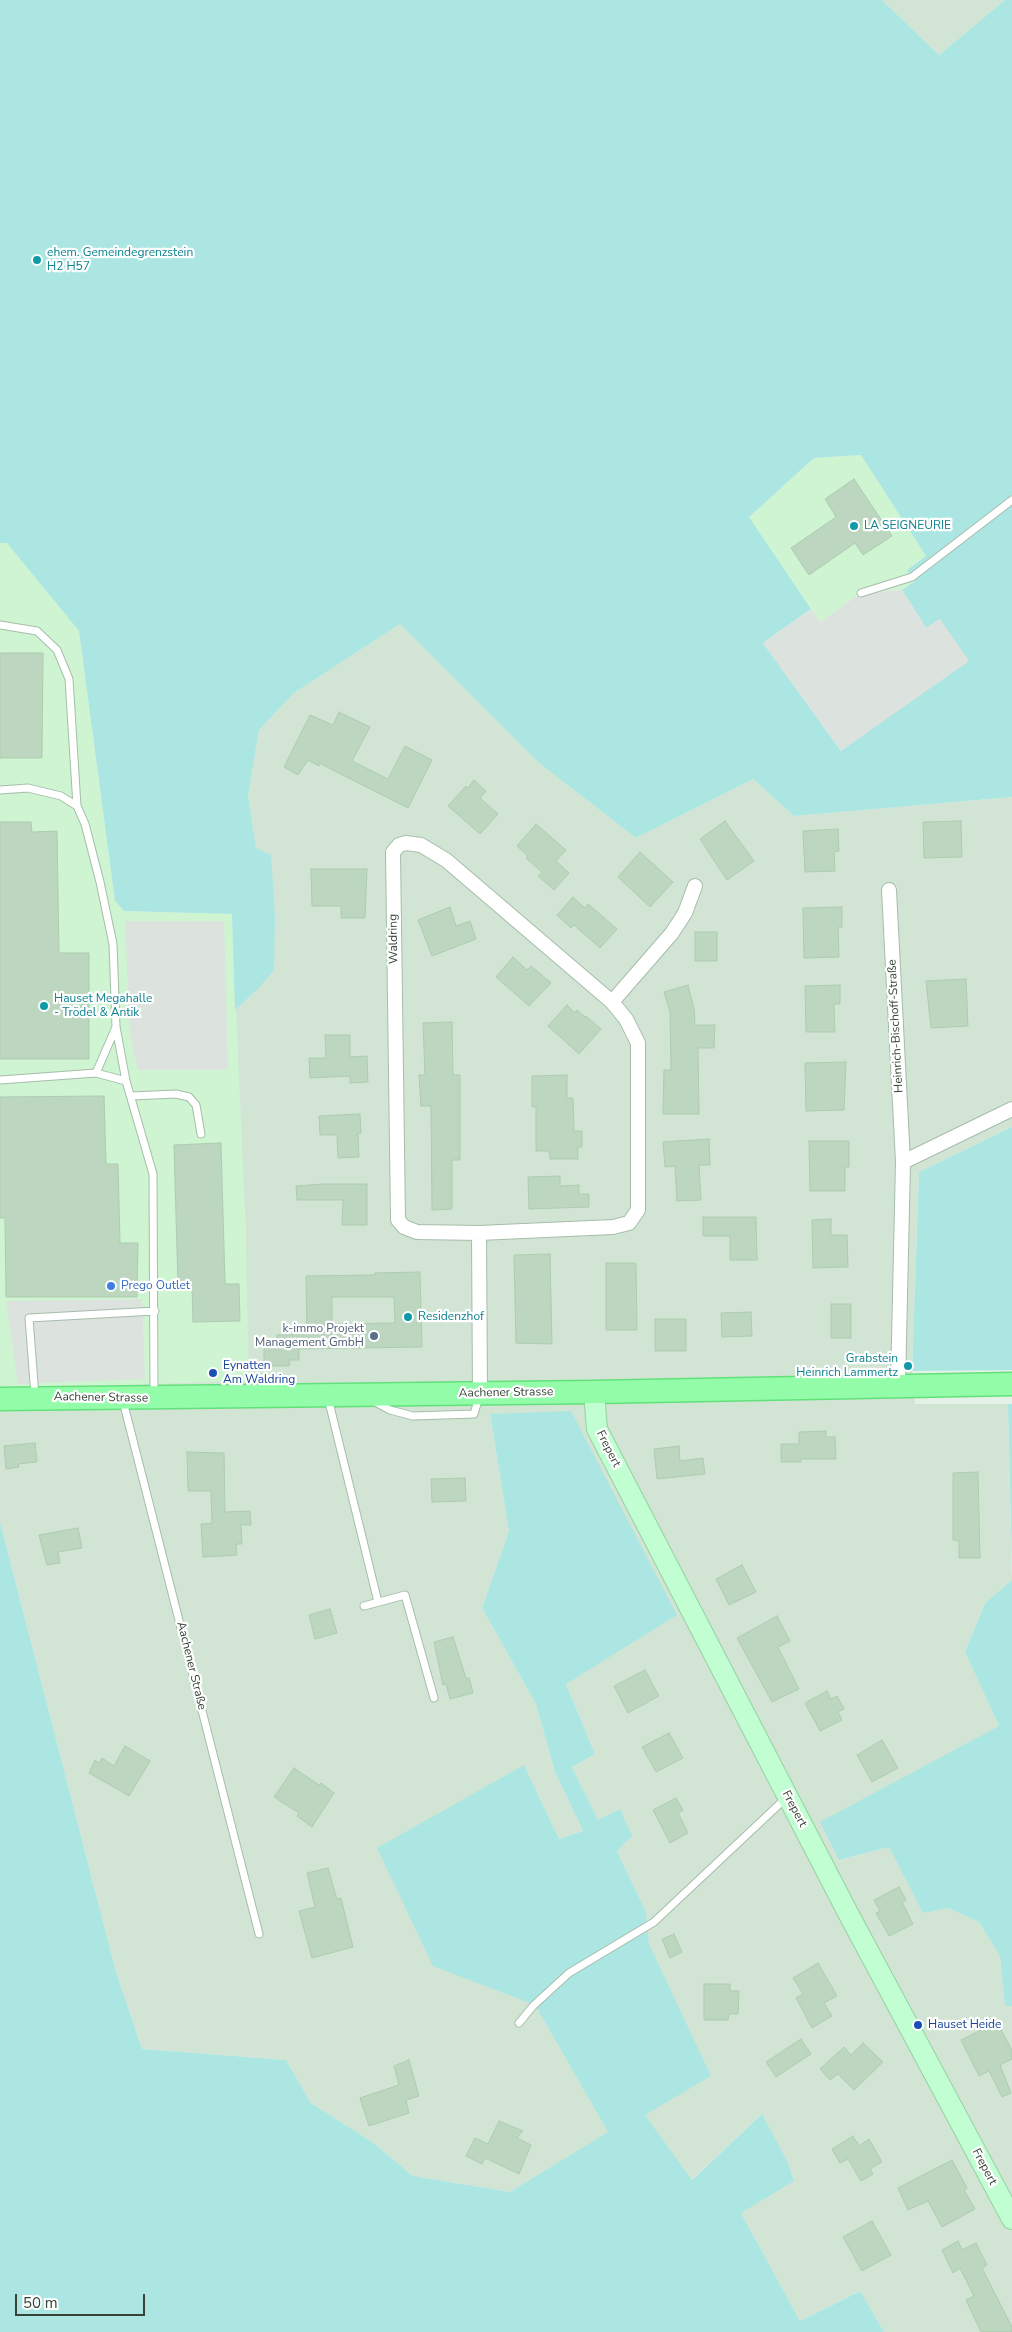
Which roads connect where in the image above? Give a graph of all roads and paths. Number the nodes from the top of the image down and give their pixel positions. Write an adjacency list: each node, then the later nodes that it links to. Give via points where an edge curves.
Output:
1 (1012, 500): 2 (lane, via 912,577)
2 (860, 593)
3 (0, 625): 5 (lane, via 37,631 57,650 69,679)
4 (0, 790): 5 (lane, via 28,788 61,796)
5 (77, 806): 9 (lane, via 85,824 114,944)
6 (694, 886): 8 (street, via 685,913 672,933)
7 (889, 890): 16 (street, Heinrich-Bischoff-Straße)
8 (612, 1002): 17 (street, Waldring, via 626,1018 638,1043 638,1210 629,1223 613,1227); 17 (street, Waldring, via 446,860 421,845 399,845 393,852 398,1220 404,1227 417,1232)
9 (116, 1027): 10 (lane); 12 (lane)
10 (96, 1073): 11 (lane); 12 (lane)
11 (0, 1080)
12 (126, 1081): 13 (lane)
13 (131, 1096): 15 (lane, via 176,1094 189,1097 196,1105); 18 (lane, via 153,1174)
14 (1012, 1109): 16 (street)
15 (201, 1134)
16 (903, 1162): 20 (street, Heinrich-Bischoff-Straße)
17 (479, 1233): 22 (street)
18 (155, 1311): 24 (lane, via 29,1318); 26 (lane)
19 (1012, 1384): 20 (main road, Aachener Strasse)
20 (898, 1386): 21 (main road, Aachener Strasse)
21 (594, 1392): 22 (main road, Aachener Strasse); 31 (street, Frepert, via 597,1429)
22 (480, 1394): 23 (main road, Aachener Strasse)
23 (328, 1395): 26 (main road, Aachener Strasse); 28 (lane)
24 (35, 1397): 25 (main road, Aachener Strasse); 27 (main road, Aachener Strasse)
25 (122, 1398): 26 (main road, Aachener Strasse); 32 (lane, Aachener Straße)
26 (154, 1398)
27 (0, 1399)
28 (378, 1602): 29 (lane); 30 (lane, via 405,1595)
29 (364, 1606)
30 (434, 1698)
31 (787, 1797): 33 (lane, via 654,1922 569,1973); 34 (street, Frepert)
32 (259, 1934)
33 (519, 2023)
34 (1012, 2219)

